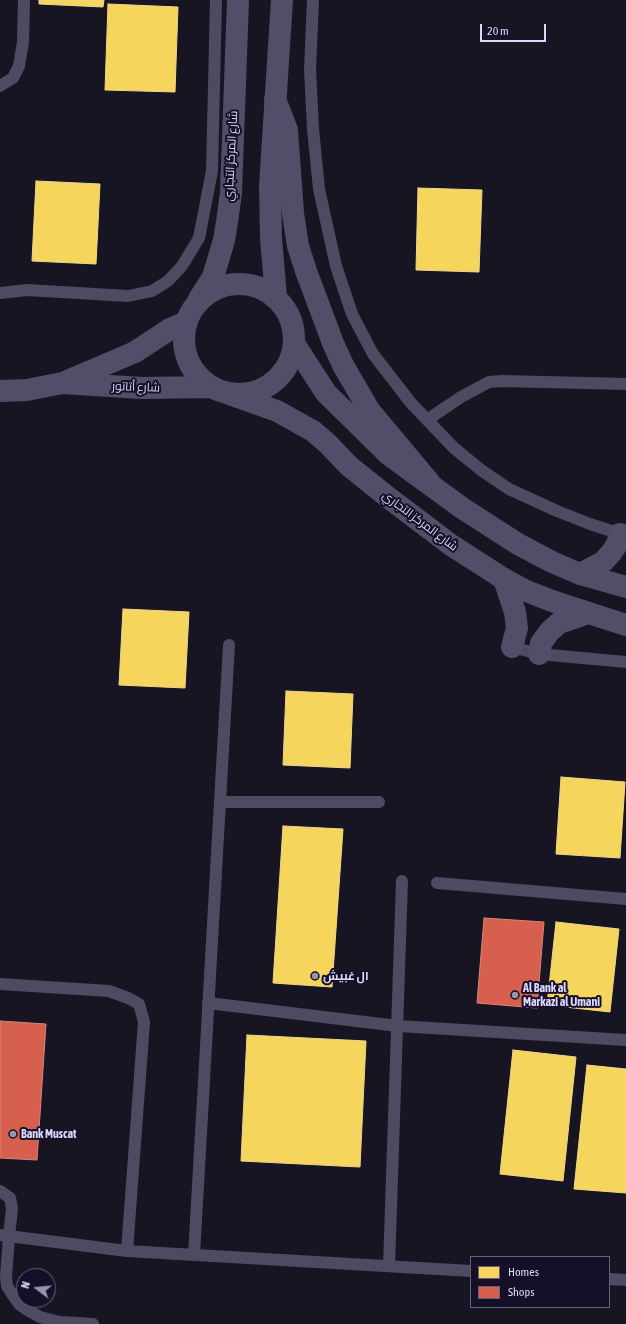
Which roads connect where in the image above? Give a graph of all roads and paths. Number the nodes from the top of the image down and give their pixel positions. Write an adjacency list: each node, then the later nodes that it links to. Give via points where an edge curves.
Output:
1 (24, 0): 6 (lane, via 23,42 19,66 13,78)
2 (216, 0): 8 (lane, via 212,171 199,238 182,266 152,291 128,296 27,290)
3 (238, 0): 10 (street, شارع المركز التجاري, via 231,193 227,222 213,277)
4 (282, 0): 7 (street)
5 (313, 0): 16 (lane, via 310,70 313,129 319,189 336,266 352,314 372,354)
6 (0, 86)
7 (275, 99): 9 (street, via 270,186); 17 (street, via 287,130 298,246 342,365 369,410)
8 (0, 293)
9 (276, 297): 10 (street, via 260,288 242,284 225,286 208,293); 11 (street, via 287,310 293,327)
10 (191, 314): 12 (street, شارع أتاتور, via 135,352); 15 (street, via 184,340 187,359 197,375)
11 (295, 345): 15 (street, via 290,363 279,378 265,389 247,395); 17 (street, via 326,393 388,454)
12 (62, 383): 14 (street, شارع أتاتور, via 27,390); 15 (street, شارع أتاتور)
13 (626, 384): 16 (lane, via 490,382 461,397)
14 (0, 391)
15 (220, 391): 20 (street, شارع المركز التجاري, via 277,411 313,431 349,466 389,498 451,545)
16 (427, 420): 18 (lane, via 454,448 509,489 557,511)
17 (430, 483): 19 (street, via 462,508 518,544)
18 (623, 535): 19 (street, via 603,562)
19 (580, 574): 21 (street)
20 (504, 579): 22 (street, شارع المركز التجاري, via 524,590); 25 (street, via 515,612 516,628)
21 (626, 587)
22 (588, 613): 23 (street, شارع المركز التجاري); 26 (street, via 554,627 541,643)
23 (626, 625)
24 (229, 645): 28 (lane)
25 (512, 647): 26 (lane)
26 (539, 654): 27 (lane)
27 (626, 662)
28 (220, 802): 29 (lane); 34 (lane)
29 (379, 802)
30 (402, 881): 35 (lane)
31 (437, 883): 32 (lane)
32 (626, 899)
33 (0, 984): 39 (lane, via 109,991 139,1004 144,1022)
34 (208, 1002): 35 (lane); 40 (lane)
35 (398, 1026): 36 (lane); 41 (lane)
36 (626, 1040)
37 (0, 1191): 38 (lane, via 10,1198 12,1208)
38 (4, 1236): 39 (lane); 42 (lane)
39 (127, 1251): 40 (lane)
40 (194, 1254): 41 (lane)
41 (390, 1266): 43 (lane)
42 (6, 1268): 46 (lane); 47 (lane, via 7,1286 20,1305 29,1311 60,1322)
43 (470, 1271)
44 (610, 1279): 45 (lane)
45 (626, 1280)
46 (0, 1288)
47 (93, 1324)

